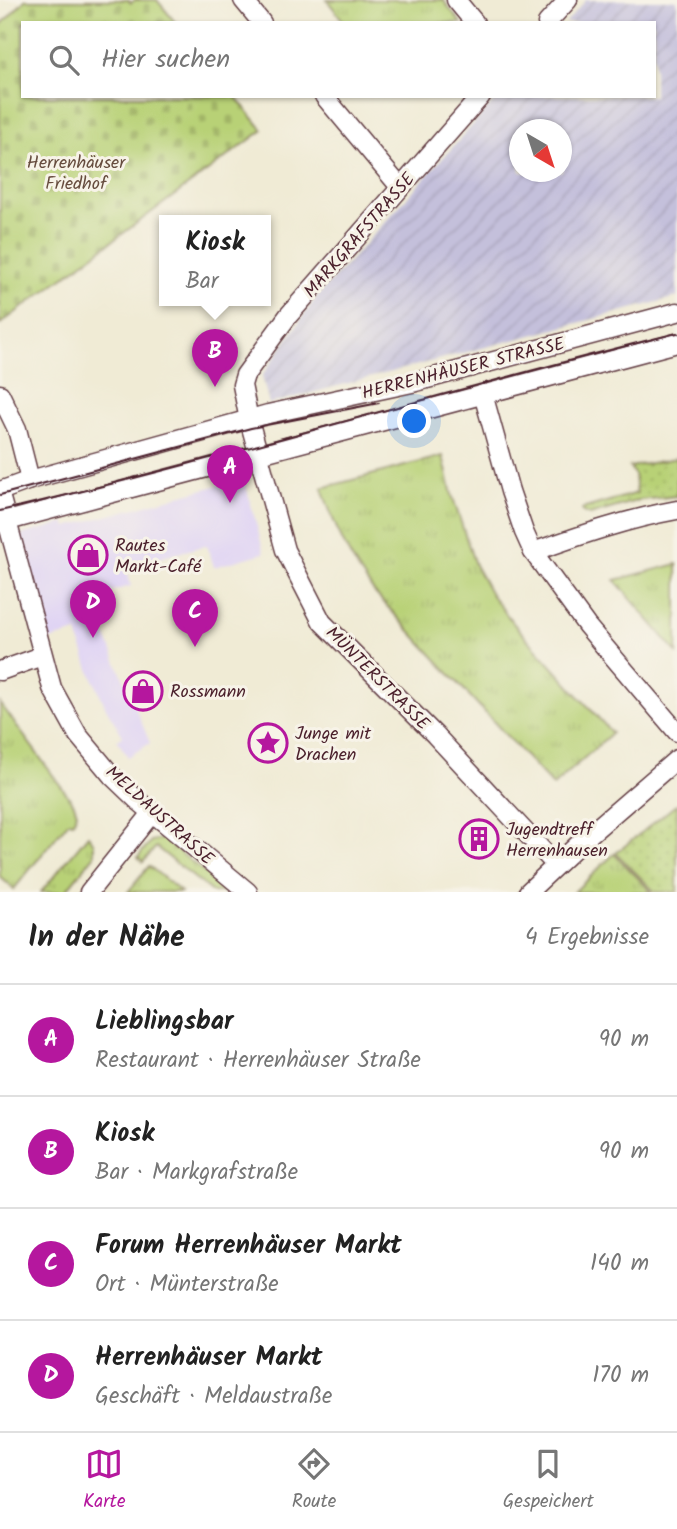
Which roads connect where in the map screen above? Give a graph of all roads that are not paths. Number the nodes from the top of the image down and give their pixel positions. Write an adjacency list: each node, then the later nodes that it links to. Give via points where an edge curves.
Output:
1 (243, 0): 4 (street)
2 (456, 0): 5 (street)
3 (568, 0): 6 (street)
4 (260, 21)
5 (473, 21)
6 (549, 21)
7 (326, 98): 9 (street)
8 (479, 98): 9 (street, MARKGRAFSTRASSE)
9 (400, 187): 14 (street, MARKGRAFSTRASSE, via 288,316 245,375 242,385)
10 (677, 312): 14 (street, HERRENHÄUSER STRASSE, via 412,383)
11 (677, 343): 13 (street, HERRENHÄUSER STRASSE)
12 (0, 394): 16 (street, via 17,429)
13 (483, 394): 15 (street, HERRENHÄUSER STRASSE); 20 (street, via 510,491)
14 (249, 420): 15 (street); 16 (street, HERRENHÄUSER STRASSE)
15 (258, 455): 19 (street, HERRENHÄUSER STRASSE); 26 (street, MÜNTERSTRASSE, via 285,550 328,630 435,735)
16 (30, 480): 17 (street, HERRENHÄUSER STRASSE)
17 (0, 493): 19 (street, MELDAUSTRASSE)
18 (677, 510): 20 (street, via 593,530)
19 (4, 523): 21 (street, MELDAUSTRASSE)
20 (533, 552): 23 (street, via 587,626)
21 (42, 656): 22 (street); 25 (street, MELDAUSTRASSE, via 52,688 78,735 113,777)
22 (0, 671)
23 (677, 732)
24 (677, 759): 26 (street)
25 (152, 813): 27 (street); 28 (street, MELDAUSTRASSE)
26 (556, 865): 29 (street)
27 (89, 892)
28 (248, 892)
29 (528, 892)

